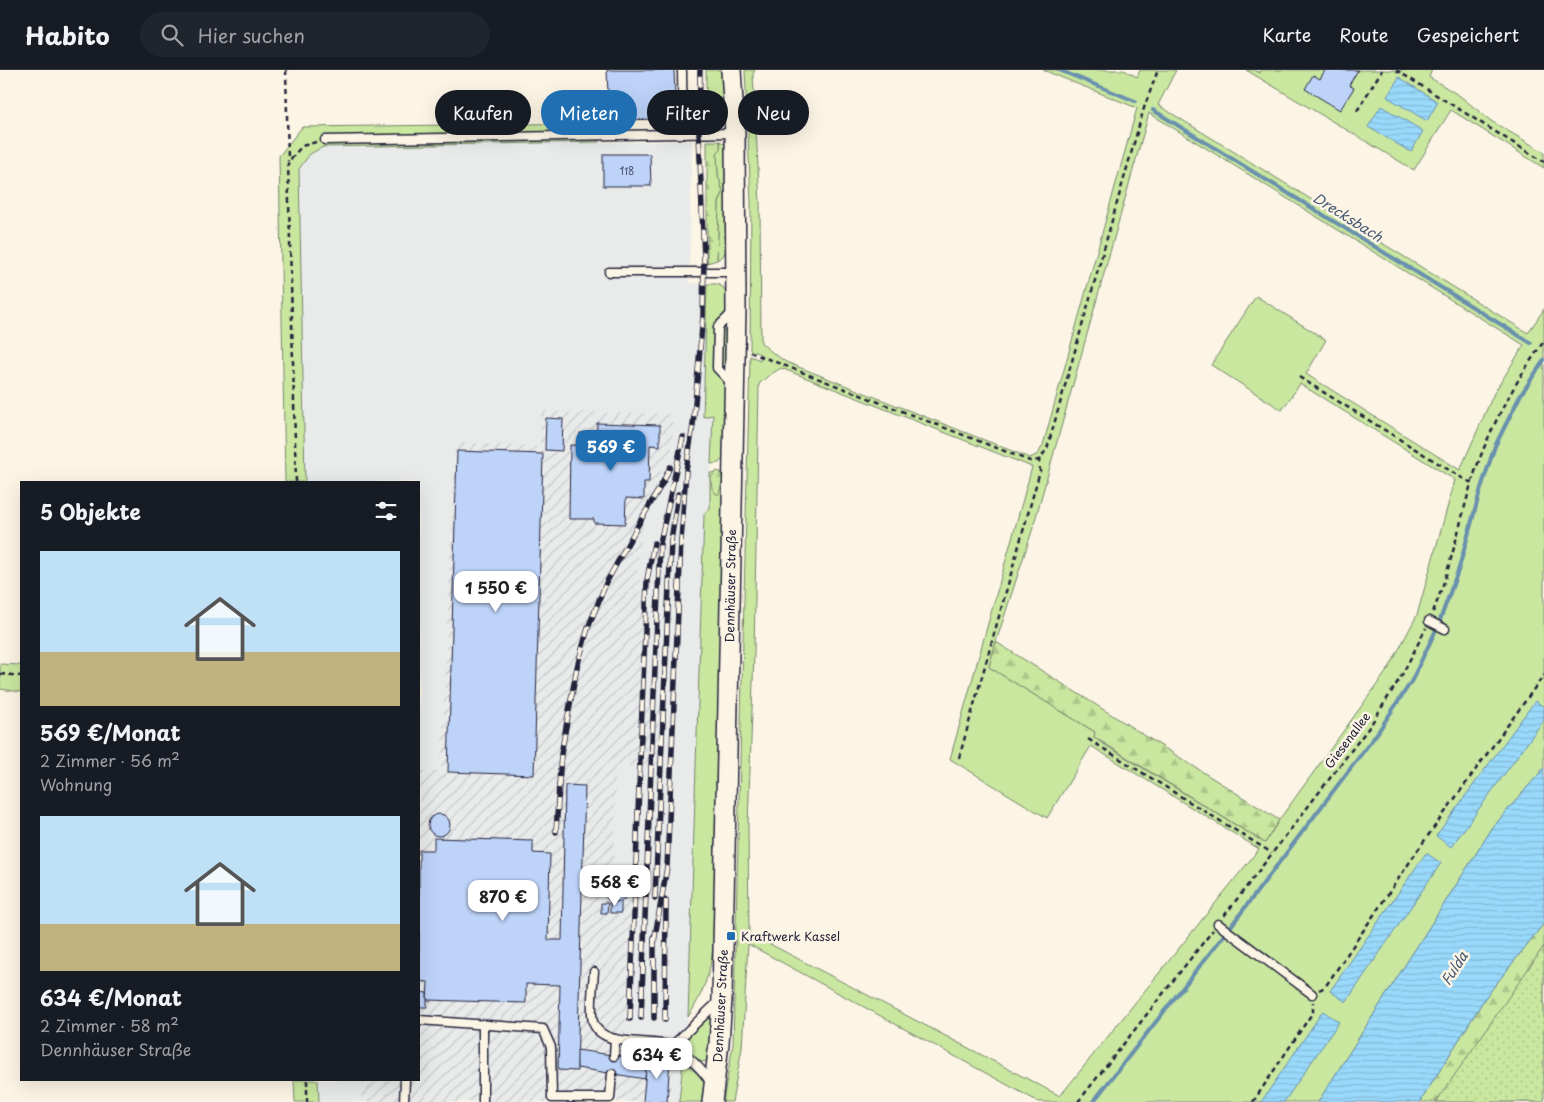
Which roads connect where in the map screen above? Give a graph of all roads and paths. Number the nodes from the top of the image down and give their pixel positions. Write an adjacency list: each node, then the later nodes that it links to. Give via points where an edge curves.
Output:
1 (286, 70): 13 (path)
2 (682, 70): 7 (lane)
3 (731, 70): 10 (street, Dennhäuser Straße)
4 (1158, 70): 22 (path, via 1144,108 1047,449)
5 (1382, 70): 8 (path)
6 (1396, 70): 14 (path)
7 (682, 90)
8 (1357, 111)
9 (728, 132): 10 (lane)
10 (734, 132): 16 (street, Dennhäuser Straße)
11 (647, 135): 12 (lane)
12 (325, 140): 13 (path, via 302,146)
13 (288, 162): 23 (path)
14 (1544, 162)
15 (609, 272): 16 (lane)
16 (736, 272): 17 (street, Dennhäuser Straße)
17 (736, 309): 19 (street, Dennhäuser Straße); 21 (lane, via 718,327 717,368)
18 (1544, 341): 24 (path, Giesenallee, via 1498,415)
19 (735, 346): 21 (street, Dennhäuser Straße); 22 (path, via 1030,461)
20 (1299, 377): 24 (path)
21 (734, 386): 36 (street, Dennhäuser Straße)
22 (1039, 460): 31 (path, via 1040,471)
23 (296, 481)
24 (1472, 483): 25 (path, Giesenallee, via 1447,572)
25 (1429, 621): 26 (lane); 32 (path, Giesenallee, via 1402,675 1370,726)
26 (1445, 629)
27 (0, 674): 29 (path)
28 (1544, 675): 35 (path, via 1422,844 1325,987)
29 (20, 676)
30 (1088, 739): 32 (path)
31 (959, 758)
32 (1272, 853): 33 (path, Giesenallee)
33 (1218, 924): 35 (lane); 49 (path, Giesenallee)
34 (594, 972): 39 (lane, via 593,1022 603,1035)
35 (1312, 994): 50 (path, via 1313,1012)
36 (722, 999): 40 (lane); 45 (street, Dennhäuser Straße)
37 (420, 1020): 38 (lane)
38 (484, 1024): 42 (lane, via 543,1029 551,1046 552,1098 610,1098); 48 (lane)
39 (615, 1039): 40 (lane); 41 (lane)
40 (672, 1046): 45 (lane, via 704,1072)
41 (614, 1056)
42 (612, 1074)
43 (306, 1081): 46 (path)
44 (405, 1081): 47 (lane)
45 (713, 1096)
46 (307, 1102)
47 (404, 1102)
48 (483, 1102)
49 (1078, 1102)
50 (1252, 1102)

